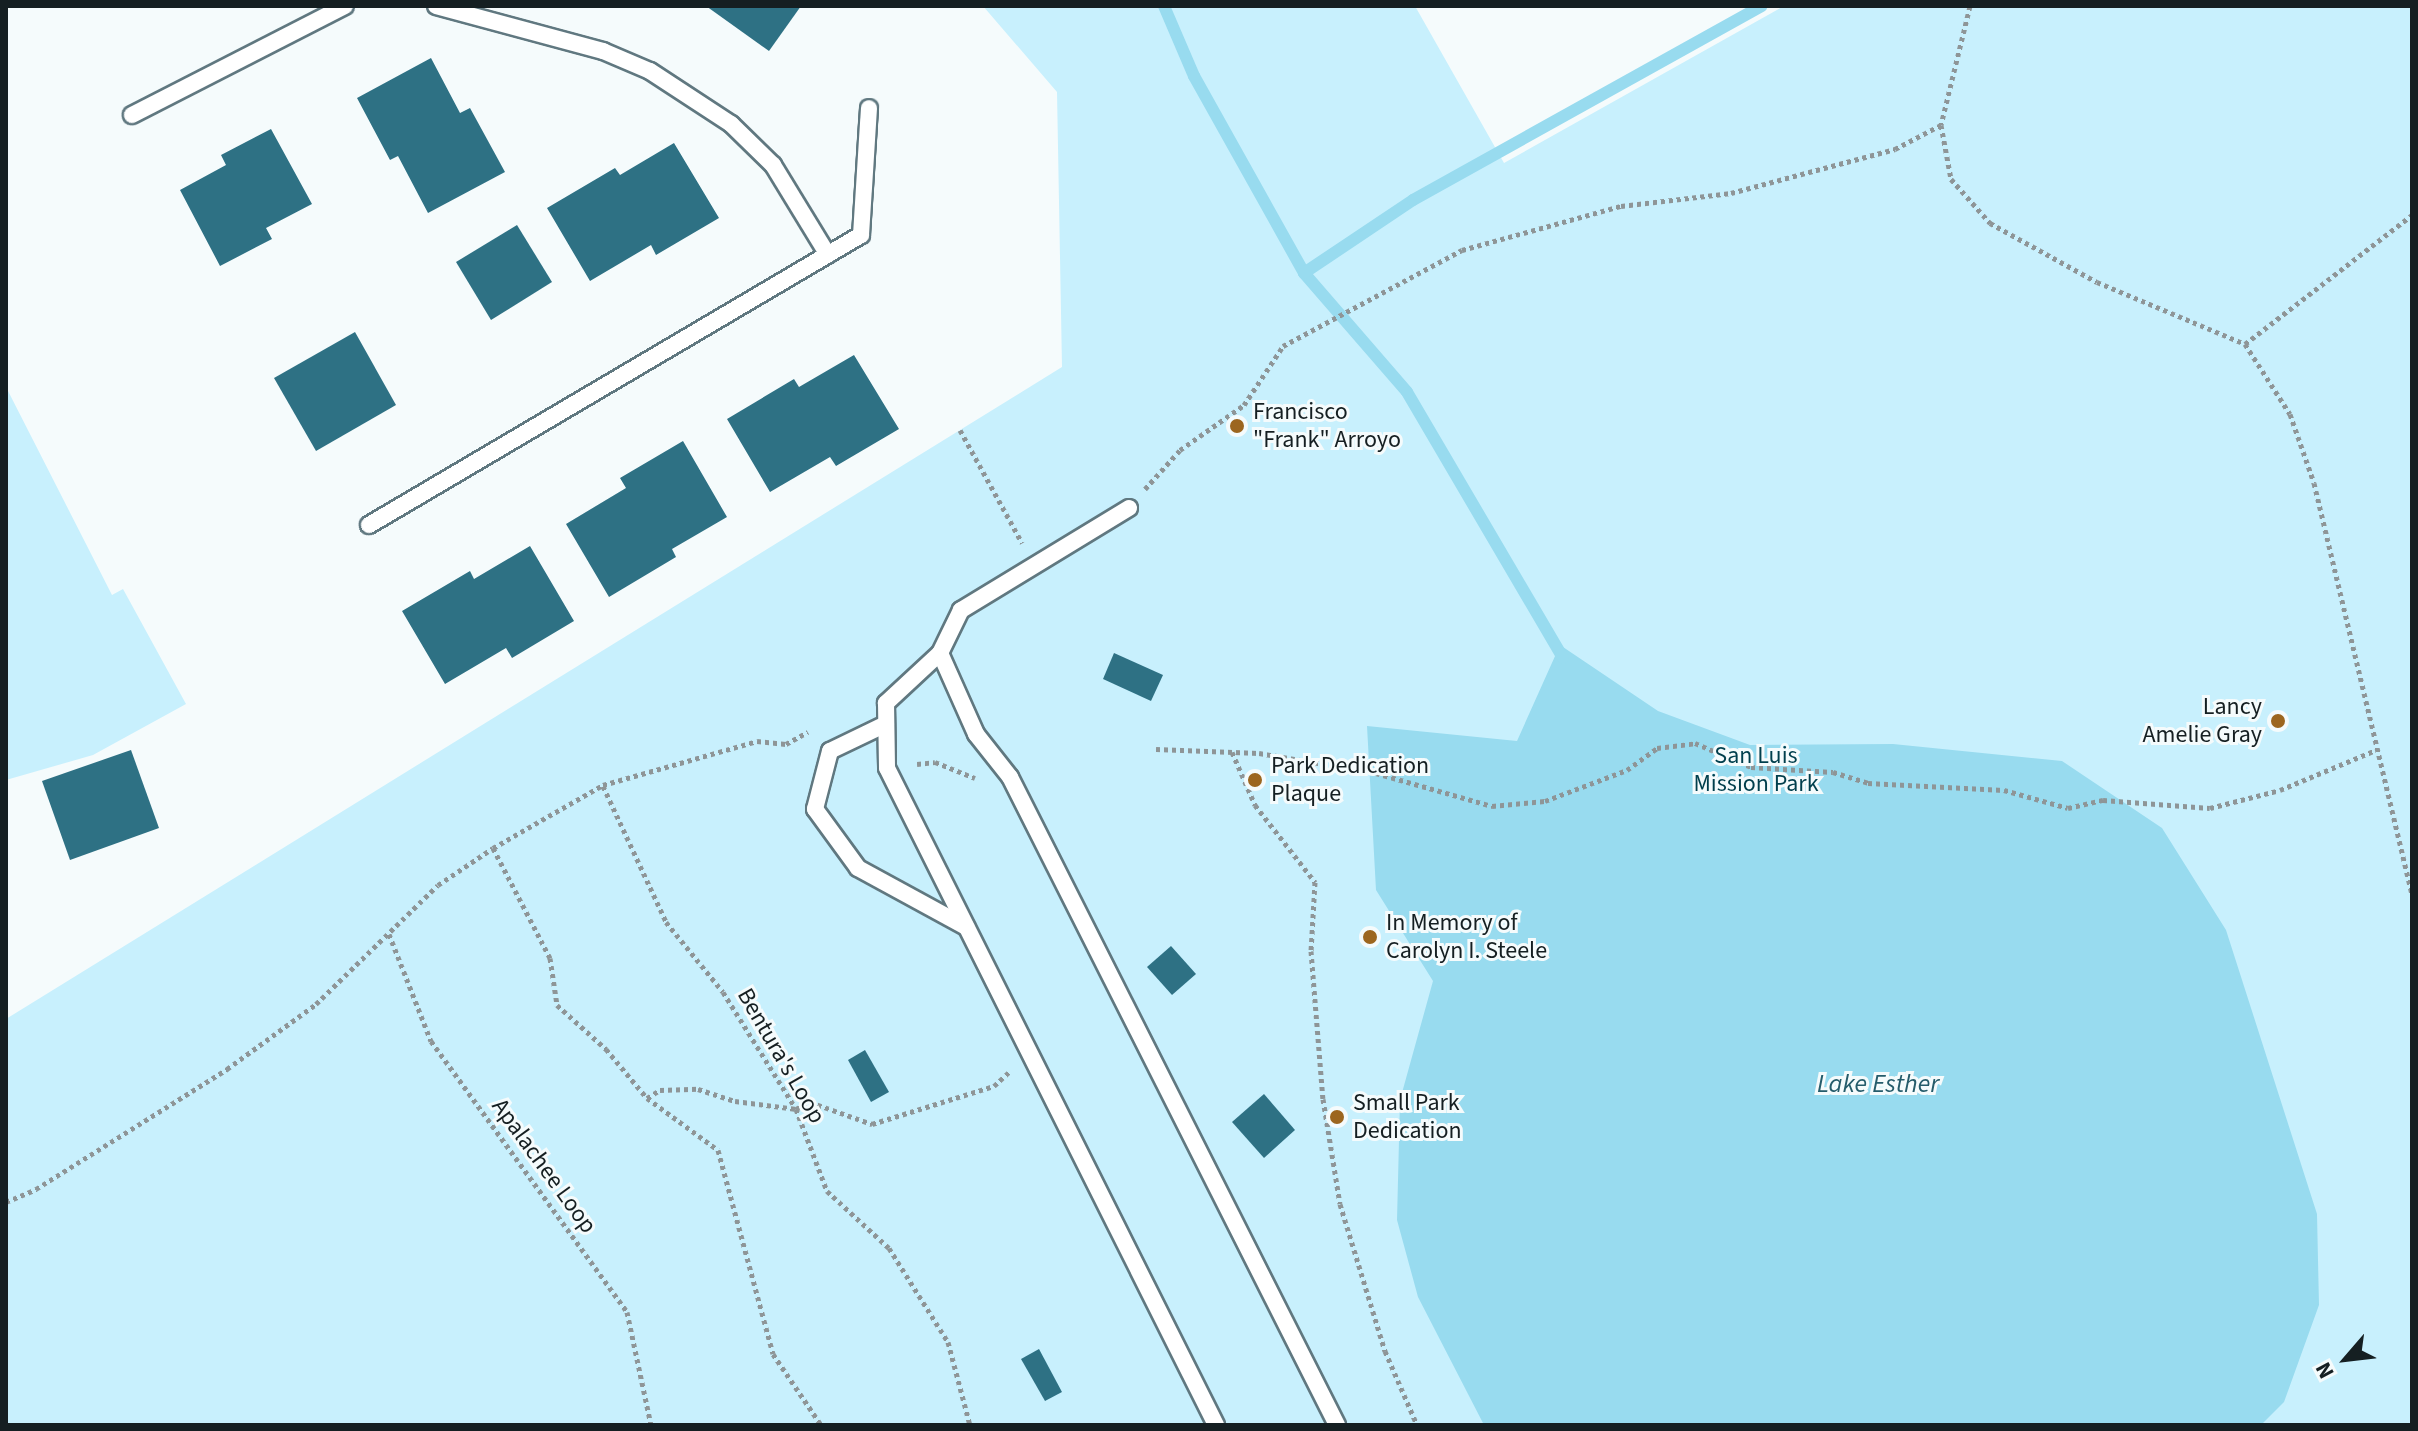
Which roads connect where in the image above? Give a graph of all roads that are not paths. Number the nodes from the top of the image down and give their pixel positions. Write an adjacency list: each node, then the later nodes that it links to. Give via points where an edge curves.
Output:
1 (345, 6): 4 (lane)
2 (436, 6): 5 (lane, via 603,51 650,71 731,124 773,165)
3 (869, 108): 5 (lane, via 861,235)
4 (132, 115)
5 (828, 255): 7 (lane)
6 (1129, 508): 8 (lane, via 961,610)
7 (369, 525)
8 (940, 653): 9 (lane, via 886,703); 12 (lane, via 976,734 1010,777)
9 (886, 724): 10 (lane, via 887,768); 10 (lane, via 830,751 815,809 858,868)
10 (966, 927): 11 (lane)
11 (1216, 1425)
12 (1337, 1425)

